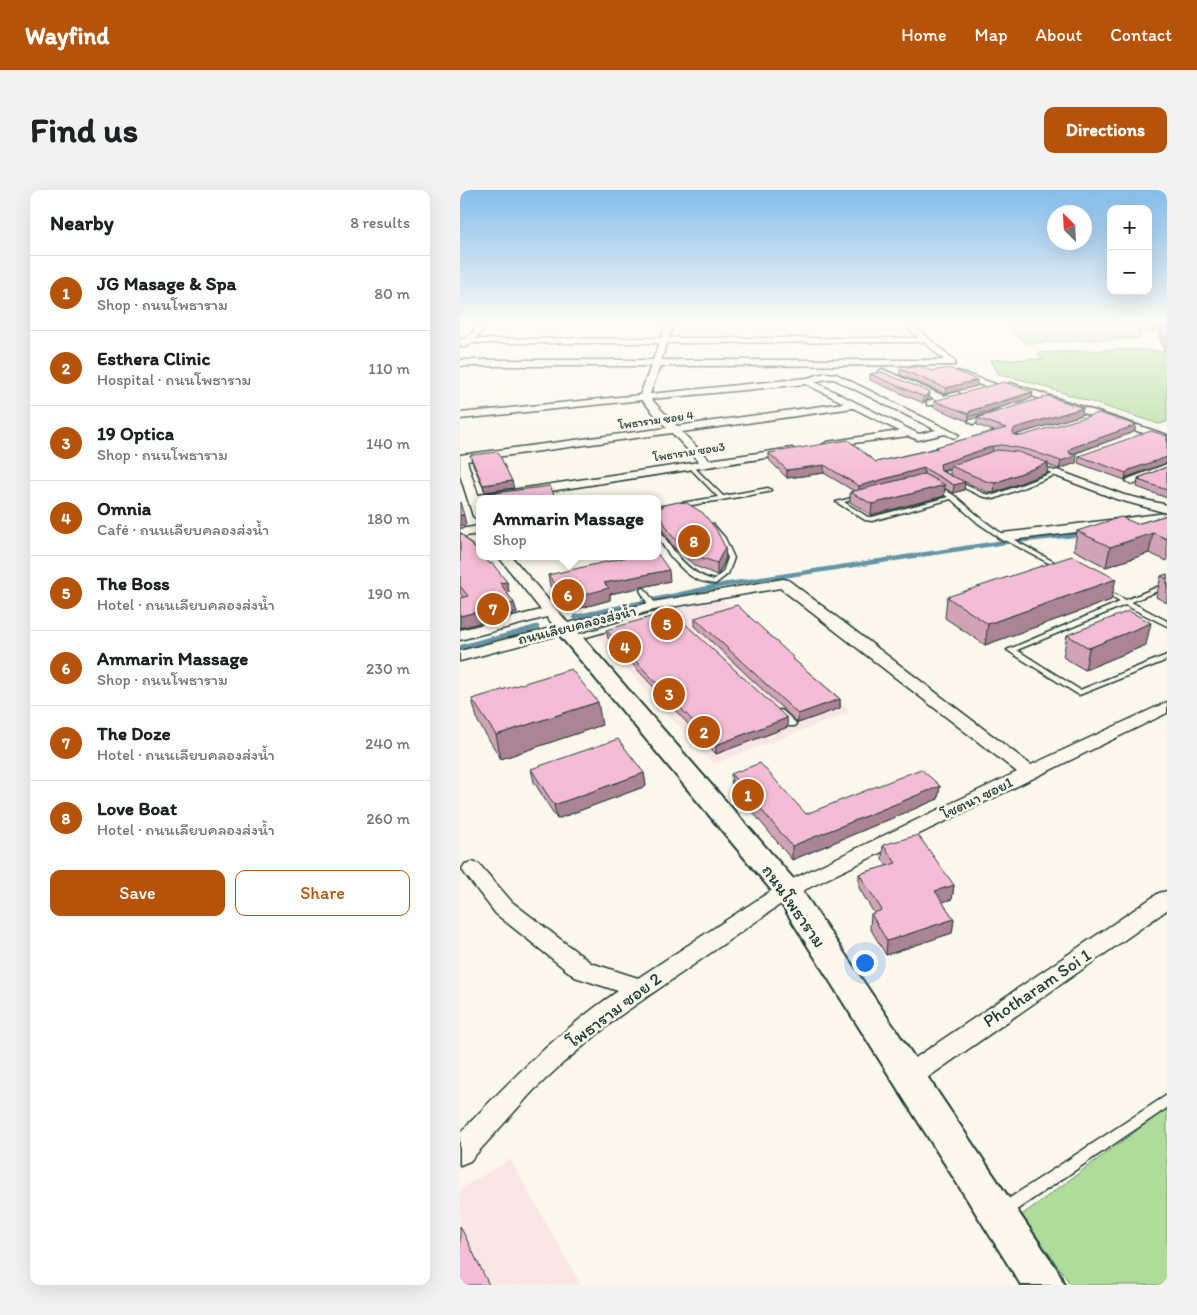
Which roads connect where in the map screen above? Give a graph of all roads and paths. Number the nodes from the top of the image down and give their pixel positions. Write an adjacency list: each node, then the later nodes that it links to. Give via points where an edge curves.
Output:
1 (652, 373): 6 (street)
2 (885, 373): 8 (street)
3 (958, 374): 5 (street)
4 (808, 381): 6 (street); 11 (street); 19 (street, via 836,377 950,433 918,437)
5 (992, 386): 7 (street, via 1003,383); 8 (street)
6 (644, 397): 14 (street); 17 (street)
7 (1047, 398): 10 (street); 13 (street)
8 (944, 399): 9 (street)
9 (930, 402)
10 (1029, 404)
11 (854, 405): 17 (street, โพธาราม ซอย 4); 19 (street)
12 (1010, 409): 16 (street)
13 (1097, 415): 15 (street); 18 (street)
14 (460, 416)
15 (1080, 420)
16 (973, 421)
17 (675, 430): 22 (street, โพธาราม ซอย 4); 23 (street)
18 (1150, 432): 20 (street); 21 (street)
19 (908, 433): 23 (street, โพธาราม ซอย3)
20 (1133, 438)
21 (1167, 438)
22 (461, 463): 28 (street)
23 (707, 464): 24 (street, โพธาราม ซอย3)
24 (691, 466): 32 (street, โพธาราม ซอย3); 34 (lane)
25 (1167, 467): 27 (street)
26 (1057, 473): 26 (lane, via 994,496 983,495 943,474 995,456 1005,456); 39 (street, via 1120,497)
27 (1132, 481)
28 (464, 483): 35 (street)
29 (931, 484): 33 (lane)
30 (768, 490): 34 (lane)
31 (868, 494): 33 (lane, via 839,502 872,519)
32 (499, 495)
33 (953, 497): 47 (lane)
34 (722, 498): 38 (lane)
35 (473, 499): 36 (street, โพธาราม ซอย3); 37 (street)
36 (476, 499)
37 (476, 508)
38 (661, 508)
39 (1167, 509)
40 (693, 511): 41 (lane, via 683,508)
41 (661, 513)
42 (1167, 517): 47 (street)
43 (707, 520): 52 (lane, via 722,538 731,558)
44 (476, 530): 45 (street)
45 (460, 533)
46 (661, 537): 52 (lane, via 684,566)
47 (1003, 537): 49 (lane)
48 (507, 560): 58 (street, ถนนโพธาราม)
49 (1068, 572)
50 (1093, 585): 55 (lane)
51 (1167, 585): 55 (lane)
52 (718, 587): 54 (street, ถนนเลียบคลองส่งน้ำ); 65 (street, ถนนเลียบคลองส่งน้ำ, via 783,578)
53 (643, 590): 54 (lane)
54 (650, 602): 58 (street, ถนนเลียบคลองส่งน้ำ)
55 (1126, 602): 57 (lane); 61 (lane, via 1010,650 1079,693)
56 (676, 615): 58 (lane)
57 (1167, 624)
58 (562, 626): 59 (street, ถนนเลียบคลองส่งน้ำ); 60 (street, ถนนเลียบคลองส่งน้ำ); 67 (street, ถนนโพธาราม)
59 (460, 635)
60 (460, 656)
61 (1167, 657)
62 (771, 704): 64 (lane)
63 (1167, 707): 65 (street, โชตนา ซอย1)
64 (792, 724)
65 (1030, 773): 67 (street, โชตนา ซอย1)
66 (472, 869): 69 (street, via 504,908 583,970)
67 (787, 890): 69 (street, โพธาราม ซอย 2); 70 (street, ถนนโพธาราม)
68 (1167, 899): 70 (street, Photharam Soi 1)
69 (641, 989): 72 (street, โพธาราม ซอย 2, via 609,1010 554,1055)
70 (908, 1077): 73 (street, ถนนโพธาราม)
71 (1167, 1101): 73 (lane)
72 (460, 1152)
73 (998, 1214): 74 (street, ถนนโพธาราม)
74 (1044, 1285)

